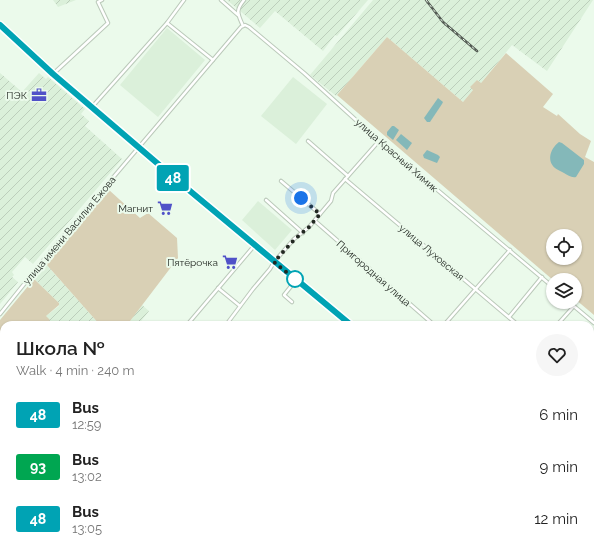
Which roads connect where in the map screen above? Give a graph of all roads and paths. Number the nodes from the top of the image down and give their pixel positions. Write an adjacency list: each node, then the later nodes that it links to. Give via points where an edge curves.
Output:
1 (102, 0): 10 (street, via 98,2 108,23)
2 (184, 0): 6 (street)
3 (221, 0): 5 (street)
4 (244, 0): 8 (street, via 238,7)
5 (238, 15)
6 (167, 23): 9 (street); 11 (street)
7 (0, 25): 10 (main road)
8 (242, 26): 9 (street); 12 (street, улица Красный Химик, via 246,25 266,41)
9 (213, 60): 14 (street)
10 (53, 74): 11 (main road)
11 (92, 107): 14 (main road)
12 (379, 140): 15 (street); 23 (street, улица Красный Химик)
13 (308, 141): 15 (street)
14 (139, 148): 22 (main road); 34 (street, улица имени Василия Ежова, via 54,246)
15 (348, 176): 16 (street)
16 (345, 179): 19 (street); 29 (street, улица Луховская)
17 (281, 181): 19 (street)
18 (266, 200): 21 (street)
19 (320, 214): 20 (street)
20 (315, 221): 21 (street); 39 (street, Пригородная улица)
21 (302, 233): 24 (street)
22 (254, 246): 24 (main road); 28 (street)
23 (510, 250): 25 (street, улица Красный Химик); 29 (street)
24 (274, 262): 26 (main road); 31 (street)
25 (542, 277): 27 (street, улица Красный Химик); 35 (street)
26 (296, 280): 30 (street, via 284,295); 38 (main road)
27 (546, 281)
28 (218, 288): 31 (street); 36 (street)
29 (475, 289): 35 (street, улица Луховская); 40 (street)
30 (292, 302)
31 (240, 306): 37 (street)
32 (571, 309): 42 (street)
33 (578, 309): 43 (street)
34 (0, 314)
35 (509, 317): 41 (street, улица Луховская)
36 (190, 321)
37 (229, 321)
38 (346, 321)
39 (429, 321)
40 (447, 321)
41 (514, 321)
42 (561, 321)
43 (592, 321)

